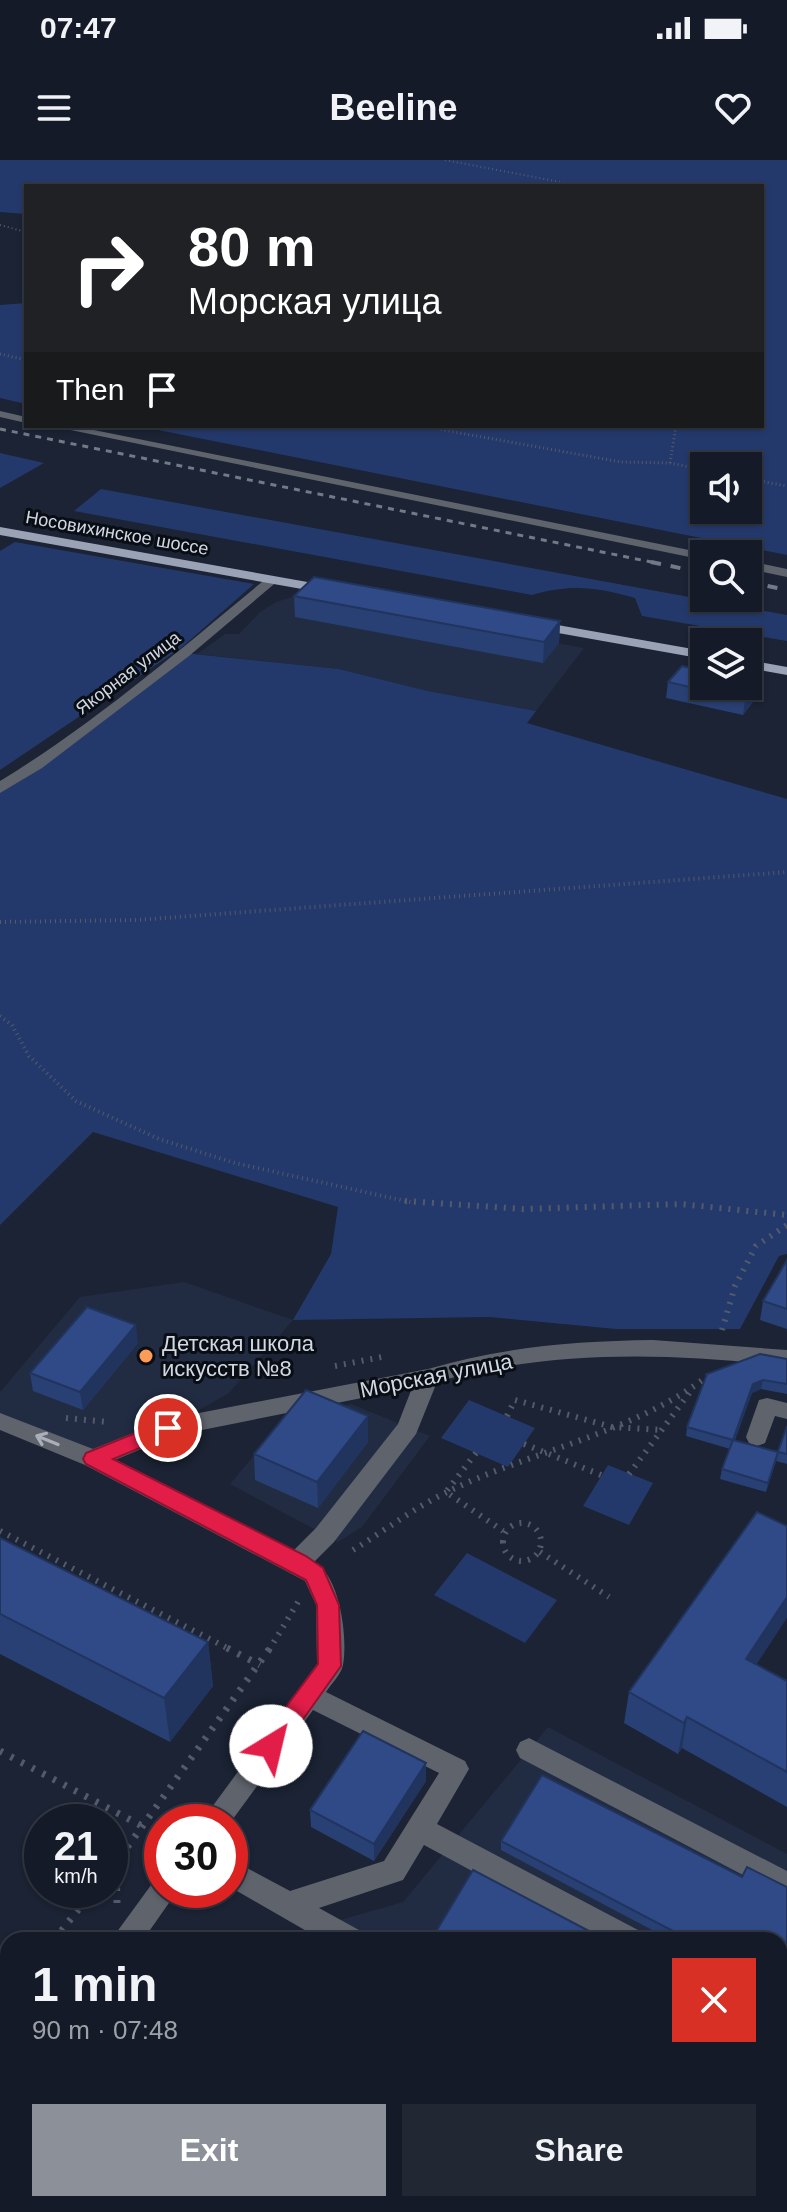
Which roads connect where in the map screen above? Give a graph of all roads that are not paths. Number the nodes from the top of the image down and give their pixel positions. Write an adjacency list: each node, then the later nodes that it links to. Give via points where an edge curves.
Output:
1 (0, 414): 2 (street)
2 (24, 420)
3 (67, 428): 5 (street)
4 (0, 531): 8 (main road, Носовихинское шоссе)
5 (690, 553)
6 (762, 568): 7 (street)
7 (787, 573)
8 (273, 580): 9 (main road, Носовихинское шоссе); 14 (street, Якорная улица, via 184,653)
9 (350, 593)
10 (517, 622): 11 (main road)
11 (690, 653)
12 (762, 667): 13 (main road)
13 (787, 671)
14 (0, 788)
15 (787, 1358): 16 (street, Морская улица, via 683,1349 577,1351 462,1365)
16 (428, 1377): 20 (street, Морская улица, via 168,1428); 21 (street, via 408,1428 325,1535)
17 (787, 1411): 19 (street, via 767,1406)
18 (0, 1421): 20 (street, one-way to 18)
19 (757, 1437)
20 (93, 1459): 21 (street)
21 (306, 1568): 22 (street, via 328,1605 330,1666)
22 (308, 1695): 24 (street); 25 (street, via 456,1769)
23 (529, 1750): 27 (street)
24 (228, 1804)
25 (419, 1828): 28 (street, via 393,1871); 32 (street)
26 (248, 1882): 28 (street)
27 (787, 1885)
28 (288, 1905): 31 (street)
29 (149, 1908): 30 (street)
30 (130, 1930)
31 (335, 1932)
32 (613, 1932)

